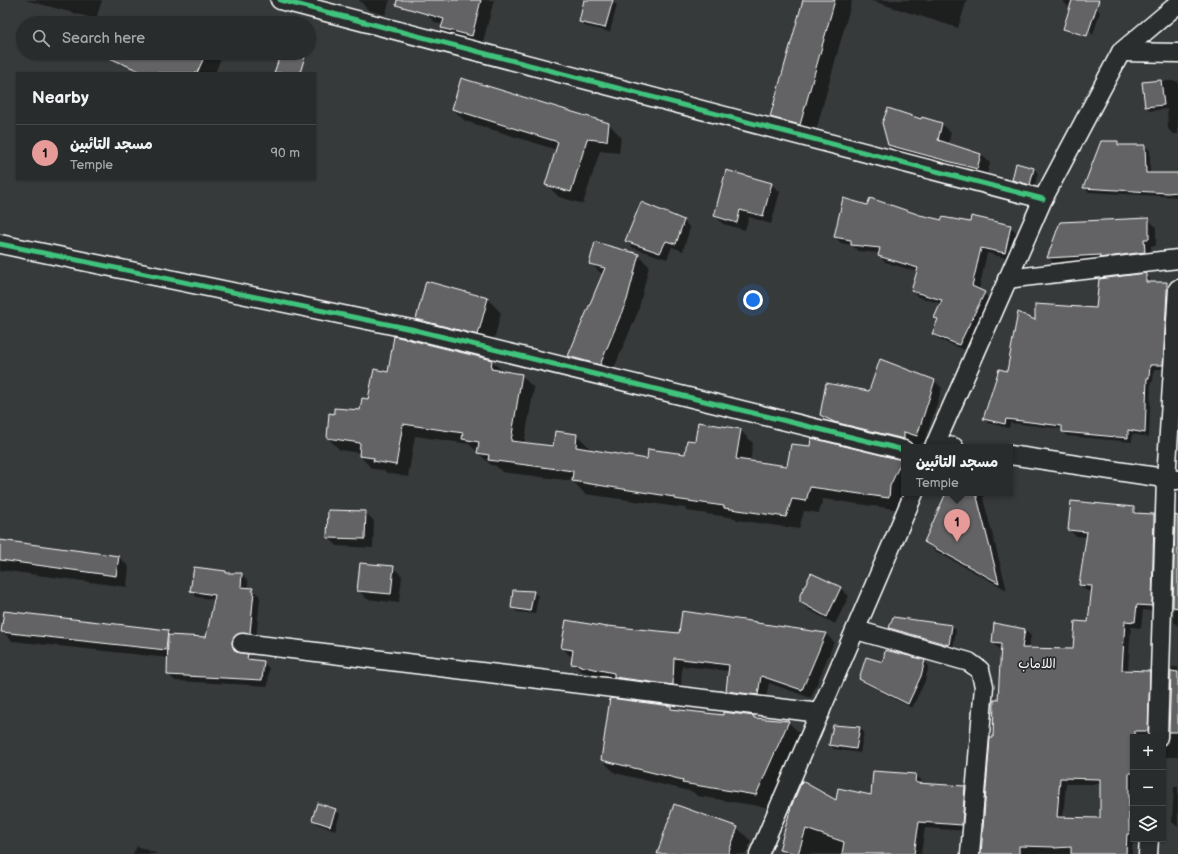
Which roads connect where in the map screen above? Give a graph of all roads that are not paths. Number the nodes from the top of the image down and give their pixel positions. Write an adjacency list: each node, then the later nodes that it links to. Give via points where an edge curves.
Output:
1 (280, 0): 5 (street)
2 (1178, 4): 3 (street)
3 (1122, 52): 4 (street); 5 (street)
4 (1178, 53)
5 (1043, 199): 8 (street)
6 (0, 244): 11 (street, via 411,329)
7 (1178, 258): 8 (street)
8 (1007, 279): 10 (street)
9 (1178, 290): 13 (street)
10 (935, 444)
11 (901, 449)
12 (1013, 455): 13 (street)
13 (1172, 480): 18 (street)
14 (913, 496): 15 (street)
15 (856, 630): 17 (street); 21 (street, via 969,662 980,670 984,686)
16 (242, 643): 17 (street)
17 (820, 713): 20 (street)
18 (1158, 734)
19 (1149, 842): 22 (street)
20 (759, 854)
21 (970, 854)
22 (1148, 854)

